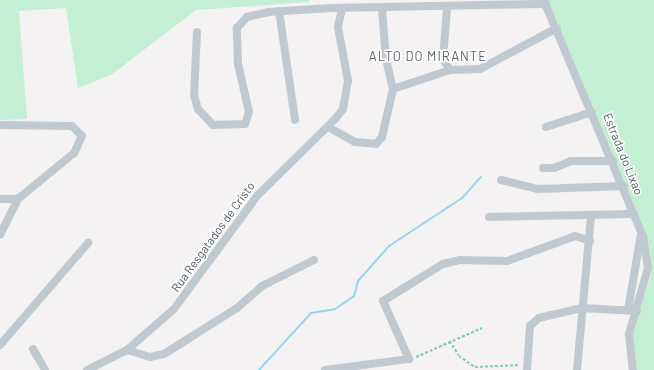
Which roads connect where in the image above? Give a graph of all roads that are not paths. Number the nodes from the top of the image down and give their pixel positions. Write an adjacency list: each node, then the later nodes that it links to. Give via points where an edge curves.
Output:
1 (545, 2): 4 (street); 6 (street, Estrada do Lixao)
2 (342, 8): 3 (street); 5 (street); 13 (street, Rua Resgatados de Cristo, via 338,27 348,81 343,109)
3 (382, 8): 4 (street); 9 (street, via 386,59)
4 (447, 8): 8 (street, via 444,59)
5 (279, 11): 7 (street, via 254,14 237,24 238,64 249,112 245,124 213,125 198,110 194,96); 11 (street)
6 (557, 28): 8 (street, via 480,69); 10 (street, Estrada do Lixao)
7 (197, 32)
8 (450, 70): 9 (street)
9 (393, 89): 13 (street, via 382,136 376,144 355,142)
10 (592, 112): 14 (street); 15 (street, Estrada do Lixao)
11 (295, 120)
12 (0, 125): 20 (street, via 72,126 82,136 74,153)
13 (328, 127): 34 (street, Rua Resgatados de Cristo, via 257,196 174,309)
14 (546, 127)
15 (613, 161): 16 (street, via 571,161 554,168); 18 (street, Estrada do Lixao)
16 (543, 168)
17 (501, 180): 18 (street, via 538,189)
18 (624, 186): 21 (street, Estrada do Lixao)
19 (0, 199): 20 (street)
20 (18, 199): 25 (street)
21 (634, 214): 22 (street); 24 (street, Estrada do Lixao)
22 (591, 215): 23 (street); 26 (street)
23 (489, 217)
24 (641, 231): 30 (street); 31 (street, Estrada do Lixao, via 648,268)
25 (0, 236)
26 (590, 241): 29 (street); 38 (street, via 575,236 507,261 450,261 386,298 384,308 409,359)
27 (88, 243): 32 (street)
28 (314, 260): 34 (street, via 262,286 237,308 164,354 150,357)
29 (581, 308): 30 (street); 35 (street, via 548,314 533,321); 39 (street)
30 (628, 310): 31 (street)
31 (637, 311): 40 (street, Estrada do Lixao, via 629,334)
32 (0, 345)
33 (33, 349): 36 (street)
34 (127, 350): 37 (street, Rua Resgatados de Cristo)
35 (527, 368)
36 (45, 370)
37 (87, 370)
38 (326, 370)
39 (577, 370)
40 (633, 370)

